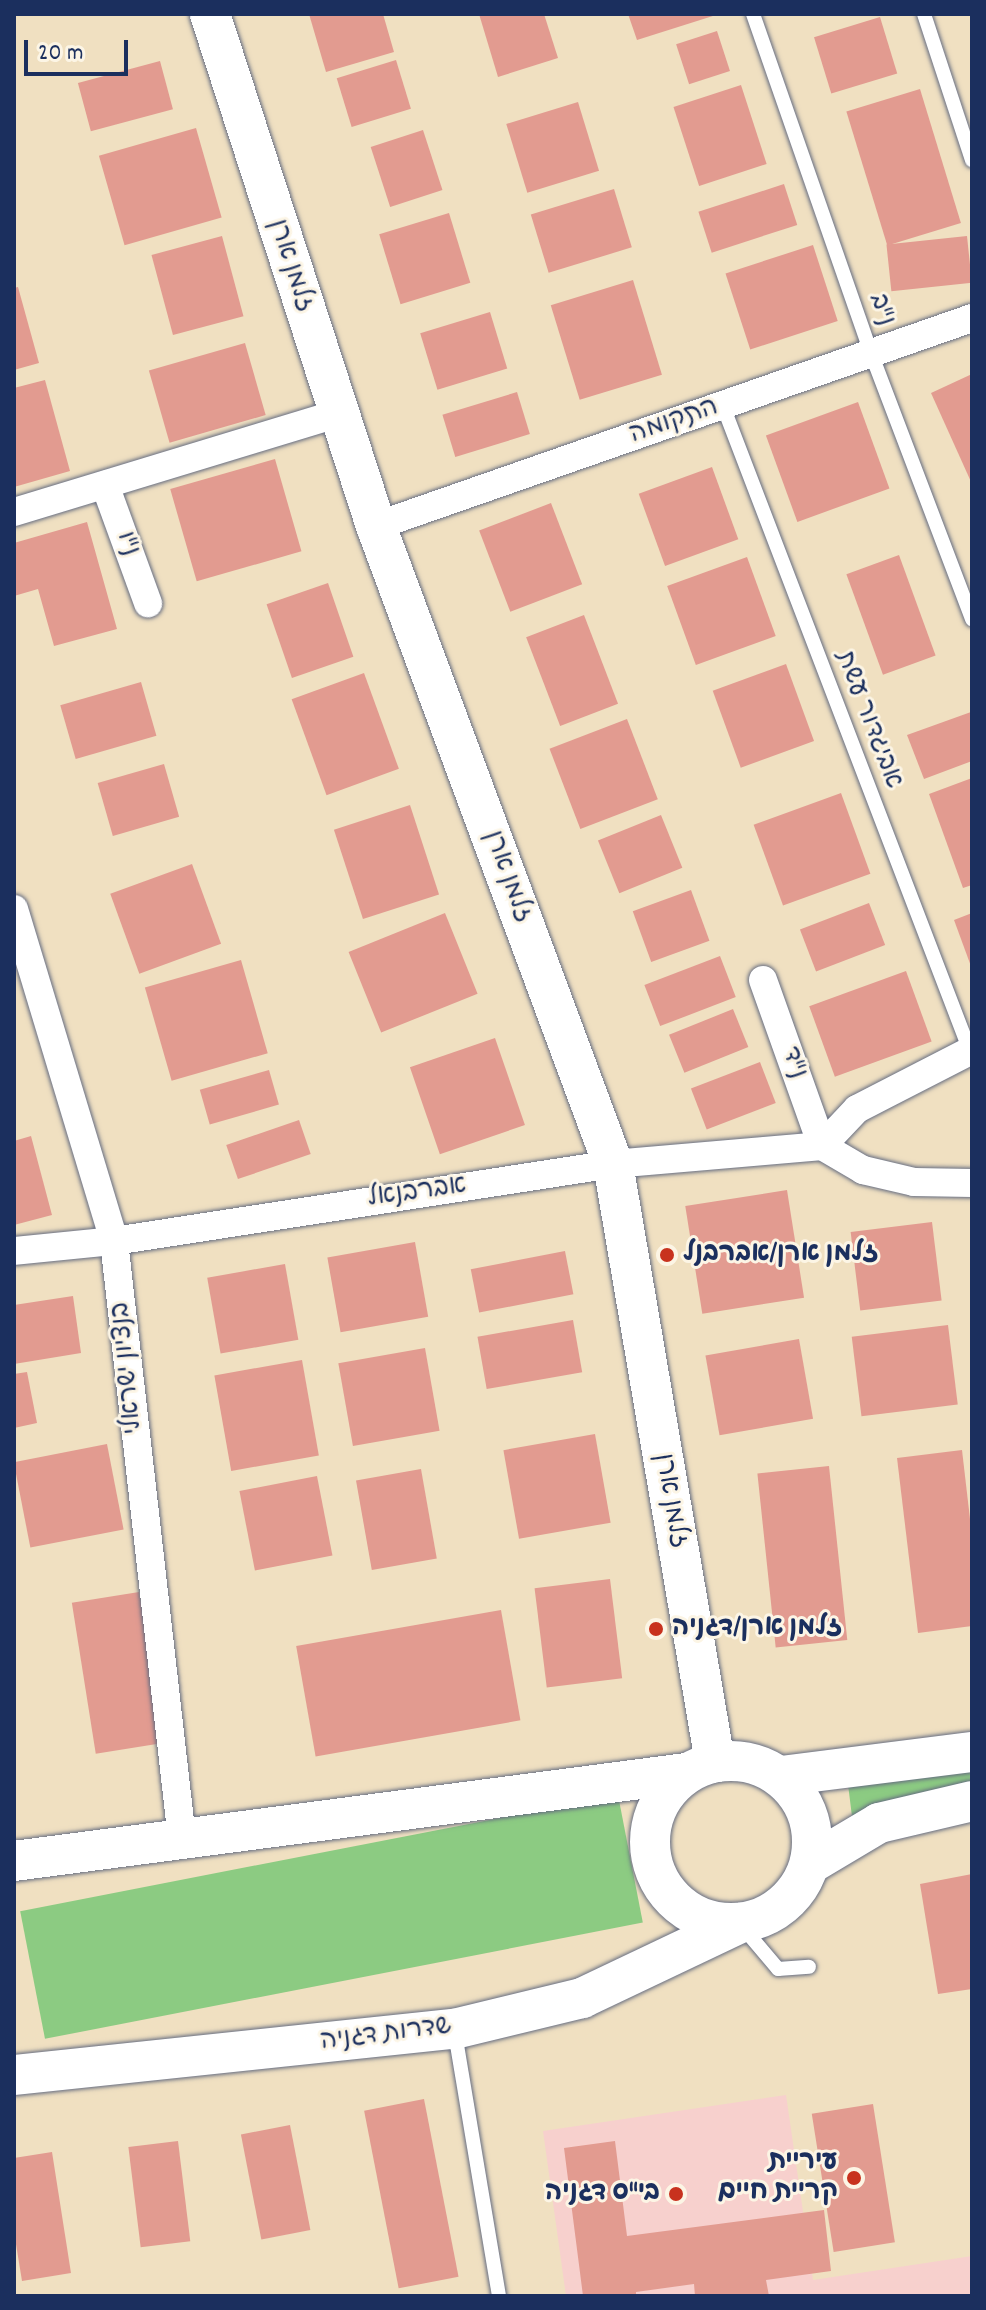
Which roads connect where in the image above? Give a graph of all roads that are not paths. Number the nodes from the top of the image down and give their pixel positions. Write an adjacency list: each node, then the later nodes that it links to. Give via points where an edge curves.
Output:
1 (210, 14): 8 (street, זלמן ארן)
2 (753, 14): 6 (lane, נ"ב)
3 (924, 14): 4 (lane)
4 (972, 160)
5 (972, 318): 6 (street, התקומה)
6 (871, 353): 7 (street, התקומה); 13 (lane, נ"ב)
7 (723, 406): 11 (street, התקומה); 16 (lane, אביגדור עשת)
8 (337, 414): 9 (street); 11 (street, זלמן ארן)
9 (105, 485): 10 (street); 12 (street, נ"ו)
10 (14, 512)
11 (376, 526): 18 (street, זלמן ארן)
12 (148, 603)
13 (972, 619)
14 (14, 909): 20 (street, בנציון ישראלי)
15 (763, 980): 17 (street, נ"ד)
16 (971, 1050): 17 (street, via 857,1109)
17 (822, 1146): 18 (street, אברבנאל); 19 (street, via 863,1170 914,1182)
18 (613, 1164): 20 (street, אברבנאל); 23 (street, זלמן ארן)
19 (972, 1183)
20 (114, 1241): 21 (street, אברבנאל); 26 (street, בנציון ישראלי)
21 (14, 1251)
22 (972, 1752): 24 (street)
23 (700, 1768): 24 (street, via 737,1760); 26 (street); 29 (street, via 666,1792 653,1816 649,1843 654,1870 667,1893 687,1911 713,1922)
24 (781, 1776): 28 (street, via 809,1816)
25 (972, 1801): 28 (street, שדרות דגניה, via 879,1823)
26 (182, 1839): 27 (street)
27 (14, 1861)
28 (810, 1864): 29 (street, שדרות דגניה, via 784,1904)
29 (740, 1923): 30 (lane, via 778,1969); 31 (street, שדרות דגניה, via 582,1998)
30 (809, 1967)
31 (454, 2029): 32 (street, שדרות דגניה); 33 (lane)
32 (14, 2075)
33 (499, 2296)

